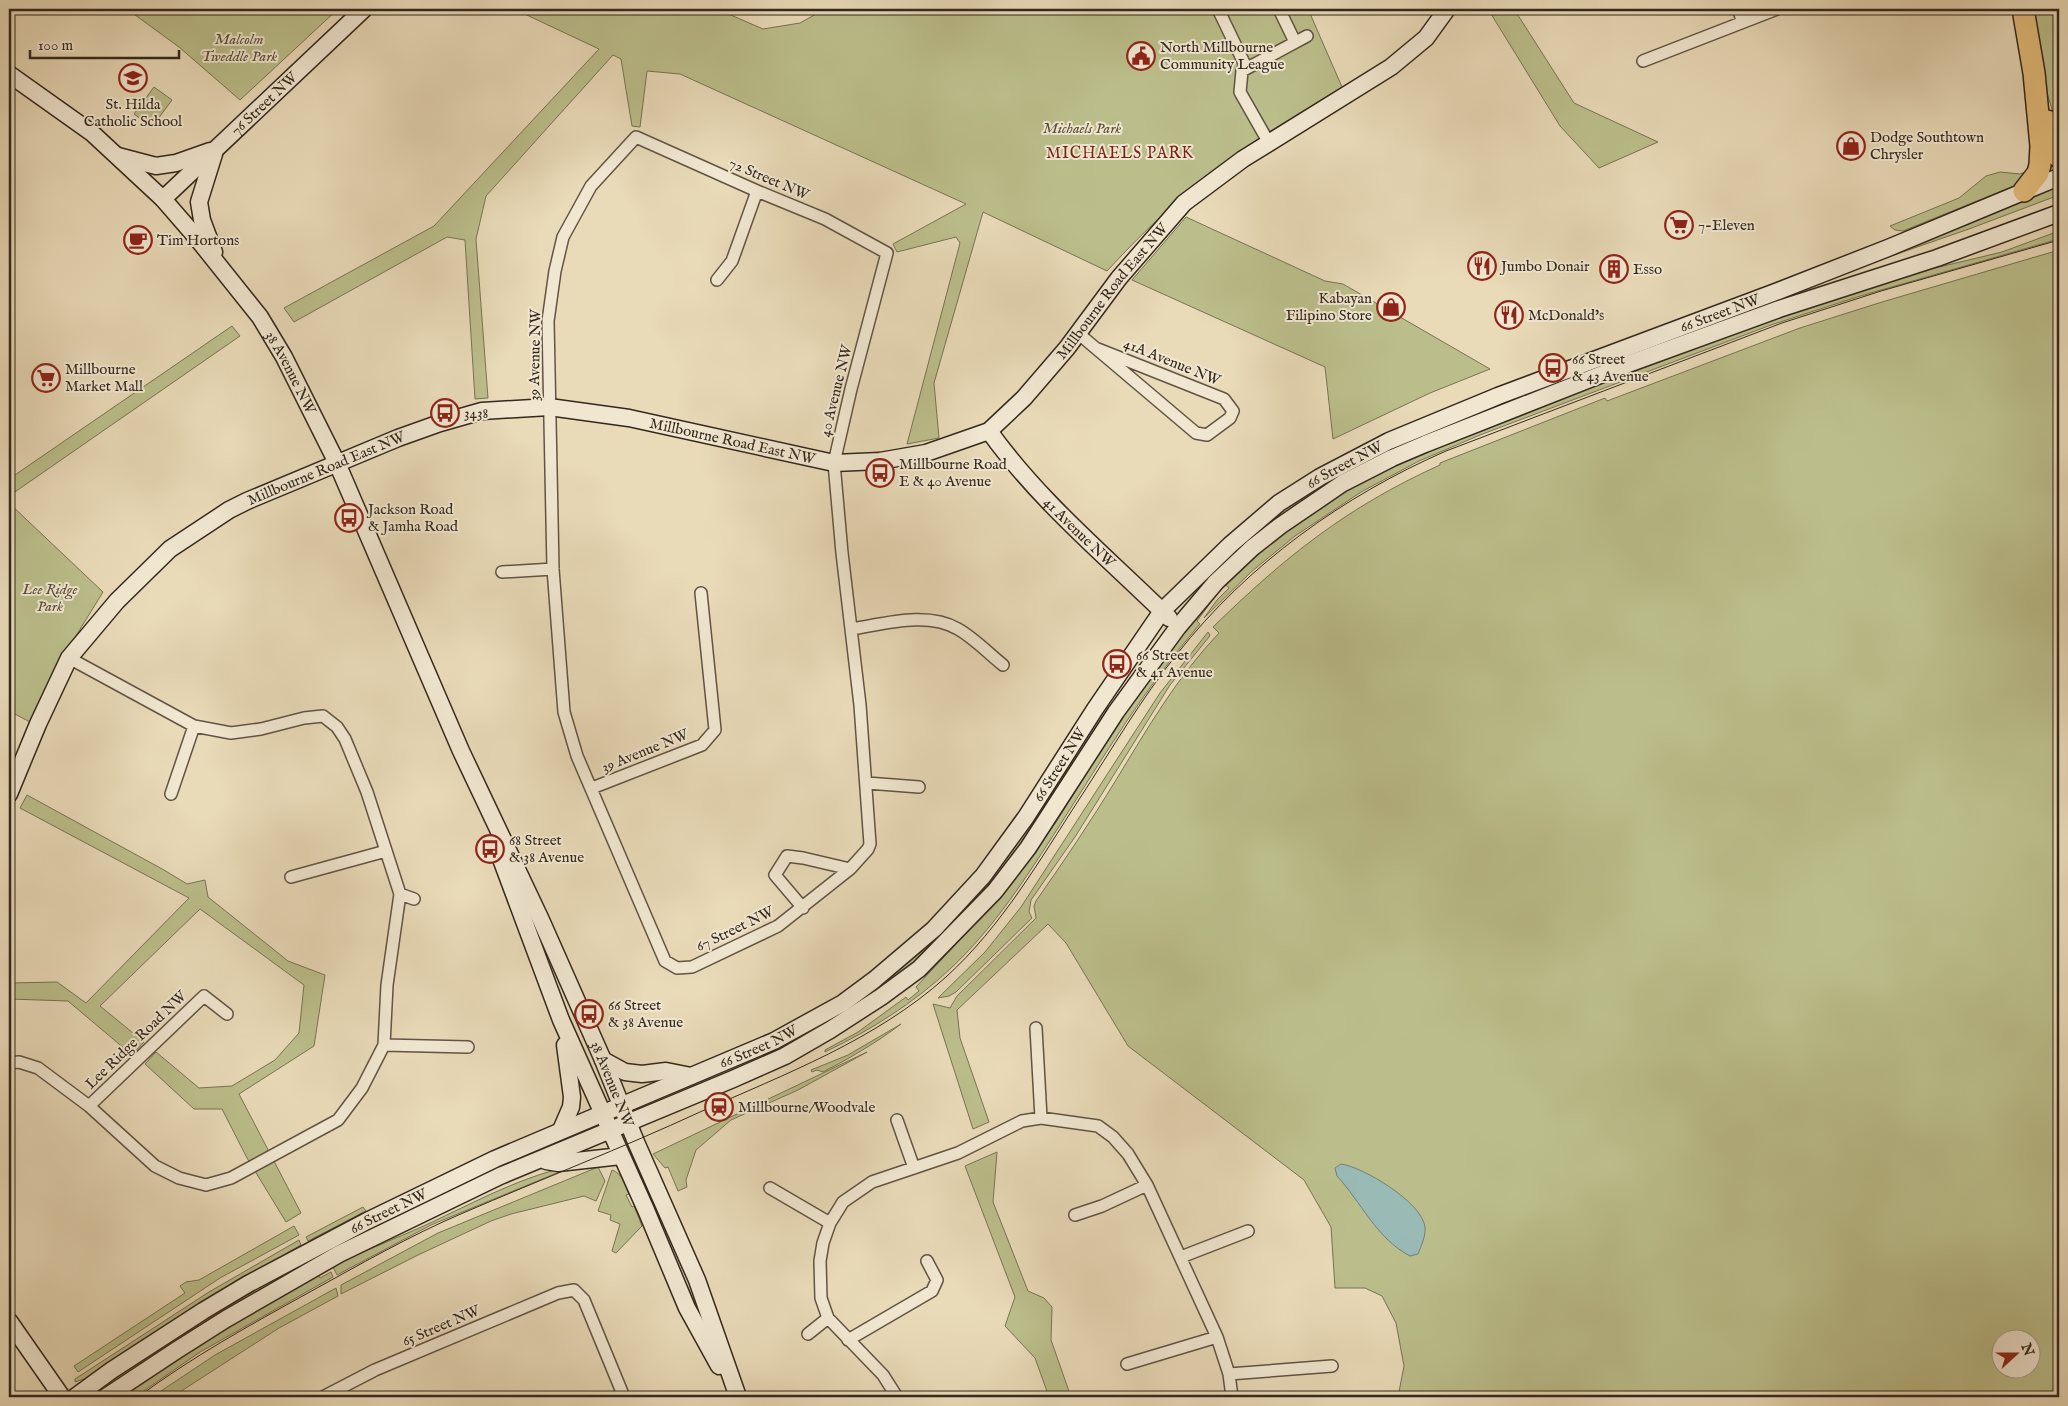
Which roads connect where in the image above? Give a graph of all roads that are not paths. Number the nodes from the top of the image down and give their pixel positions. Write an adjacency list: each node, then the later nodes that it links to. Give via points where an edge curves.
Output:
1 (364, 9): 17 (main road, 76 Street NW)
2 (1218, 9): 12 (street)
3 (1279, 9): 10 (street)
4 (1447, 9): 16 (main road, Millbourne Road East NW, via 1426,38 1391,67)
5 (1738, 9): 8 (street)
6 (1777, 9): 8 (street)
7 (2022, 9): 13 (highway)
8 (1743, 22): 11 (street)
9 (1307, 36): 10 (street)
10 (1295, 42): 12 (street)
11 (1643, 61)
12 (1246, 68): 16 (street, via 1242,71 1240,92)
13 (2034, 72): 19 (highway); 22 (highway, via 2040,165 2033,182)
14 (9, 74): 18 (main road, 38 Avenue NW, via 92,133)
15 (636, 137): 21 (street, 72 Street NW); 30 (street, 39 Avenue NW, via 591,186 563,237 548,322)
16 (1269, 143): 28 (main road, Millbourne Road East NW, via 1184,203 1119,278)
17 (216, 150): 18 (main road, via 156,166); 23 (main road, 76 Street NW); 26 (main road, via 199,202)
18 (116, 155): 23 (main road, 38 Avenue NW)
19 (2059, 157)
20 (2059, 177): 22 (main road, 66 Street NW)
21 (758, 191): 25 (street, 72 Street NW, via 825,219); 27 (street, via 732,261)
22 (2024, 191): 37 (main road, 66 Street NW, via 1888,248 1498,396 1390,441 1320,477 1280,503 1230,545)
23 (163, 199): 26 (main road, 38 Avenue NW)
24 (2059, 213): 38 (main road, 66 Street NW, via 1937,258 1779,308 1655,353 1392,458 1343,484 1266,537 1216,582)
25 (887, 252): 33 (street, 40 Avenue NW)
26 (217, 263): 32 (main road, 38 Avenue NW, via 262,320)
27 (717, 280)
28 (1079, 334): 29 (street, 41A Avenue NW); 31 (main road, Millbourne Road East NW, via 1024,398)
29 (1098, 349): 29 (street, 41A Avenue NW, via 1196,433 1207,435 1230,418 1233,411 1224,400)
30 (549, 407): 32 (main road, Millbourne Road East NW, via 482,411 440,423); 33 (main road, Millbourne Road East NW, via 629,418); 34 (street, 39 Avenue NW)
31 (989, 431): 33 (main road, Millbourne Road East NW, via 926,453 880,461); 37 (main road, 41 Avenue NW, via 1040,495)
32 (337, 463): 40 (main road, Millbourne Road East NW, via 247,500 170,549 117,601); 43 (main road, 38 Avenue NW)
33 (834, 463): 39 (street, 40 Avenue NW)
34 (553, 569): 35 (street); 46 (street, 39 Avenue NW, via 564,712 577,756)
35 (502, 572)
36 (701, 592): 46 (street, 39 Avenue NW, via 714,730 702,745)
37 (1162, 611): 38 (main road, 41 Avenue NW); 64 (main road, 66 Street NW, via 984,876 934,929 842,1003 774,1041)
38 (1178, 627): 70 (main road, 66 Street NW, via 1116,712 1028,848 995,891 919,969 859,1012 785,1056)
39 (852, 629): 41 (street, via 933,620 957,628); 44 (street, 40 Avenue NW)
40 (69, 658): 42 (street, Lee Ridge Road NW); 47 (main road, Millbourne Road East NW)
41 (1003, 664)
42 (194, 726): 48 (street); 49 (street, Lee Ridge Road NW, via 231,733 261,730 323,716 337,727 345,739)
43 (461, 750): 58 (main road, 38 Avenue NW); 62 (main road, 38 Avenue NW, via 542,920)
44 (867, 783): 45 (street); 50 (street, 40 Avenue NW, via 871,838 868,849)
45 (919, 787)
46 (592, 788): 56 (street, 39 Avenue NW, via 665,961)
47 (9, 794)
48 (171, 794)
49 (386, 851): 52 (street); 53 (street, Lee Ridge Road NW)
50 (860, 858): 51 (street, 67 Street NW)
51 (850, 869): 55 (street, 67 Street NW); 55 (street, 67 Street NW, via 787,856 775,875)
52 (290, 877)
53 (400, 894): 54 (street); 60 (street, Lee Ridge Road NW, via 387,985)
54 (414, 899)
55 (803, 908): 56 (street, 67 Street NW, via 778,926 738,946 692,967)
56 (677, 968)
57 (227, 1014): 66 (street, Lee Ridge Road NW, via 204,996)
58 (561, 1020): 67 (main road, 38 Avenue NW); 71 (main road, via 572,1092 571,1107)
59 (1036, 1028): 68 (street)
60 (384, 1045): 61 (street); 66 (street, Lee Ridge Road NW, via 362,1088 338,1120 231,1178 206,1185 179,1178 155,1166)
61 (468, 1047)
62 (603, 1060): 64 (main road, via 625,1072 666,1071); 65 (main road, 38 Avenue NW)
63 (9, 1063): 66 (street, Lee Ridge Road NW, via 19,1062 38,1068)
64 (691, 1076): 65 (main road, 66 Street NW)
65 (622, 1104): 67 (main road, 66 Street NW); 70 (main road, 38 Avenue NW)
66 (89, 1106)
67 (601, 1113): 71 (main road, 66 Street NW); 72 (main road, 38 Avenue NW)
68 (1041, 1118): 75 (street, via 1022,1121 958,1153); 76 (street, via 1098,1126 1128,1154)
69 (897, 1120): 75 (street)
70 (629, 1123): 72 (main road, 66 Street NW); 96 (main road, 38 Avenue NW, via 697,1280)
71 (561, 1130): 92 (main road, 66 Street NW, via 407,1201 248,1284)
72 (610, 1131): 73 (main road, 38 Avenue NW); 74 (main road, 66 Street NW)
73 (621, 1156): 74 (main road, via 558,1163); 96 (main road, 38 Avenue NW, via 687,1308)
74 (541, 1160): 93 (main road, 66 Street NW, via 339,1254 226,1319)
75 (914, 1168): 79 (street, via 872,1182 843,1202)
76 (1147, 1185): 78 (street); 81 (street)
77 (770, 1188): 79 (street)
78 (1075, 1215)
79 (830, 1223): 83 (street, via 820,1261 821,1298)
80 (1248, 1231): 81 (street)
81 (1181, 1257): 86 (street)
82 (927, 1260): 87 (street, via 937,1280 932,1291)
83 (828, 1318): 85 (street); 87 (street)
84 (9, 1321): 91 (main road)
85 (808, 1334)
86 (1217, 1337): 88 (street); 90 (street)
87 (848, 1340): 97 (street, via 883,1376)
88 (1127, 1364)
89 (1332, 1366): 90 (street)
90 (1229, 1374): 98 (street)
91 (62, 1397)
92 (75, 1397)
93 (106, 1397)
94 (322, 1397): 95 (street, 65 Street NW, via 374,1370 558,1293 574,1290 584,1300)
95 (624, 1397)
96 (737, 1397)
97 (897, 1397)
98 (1232, 1397)

